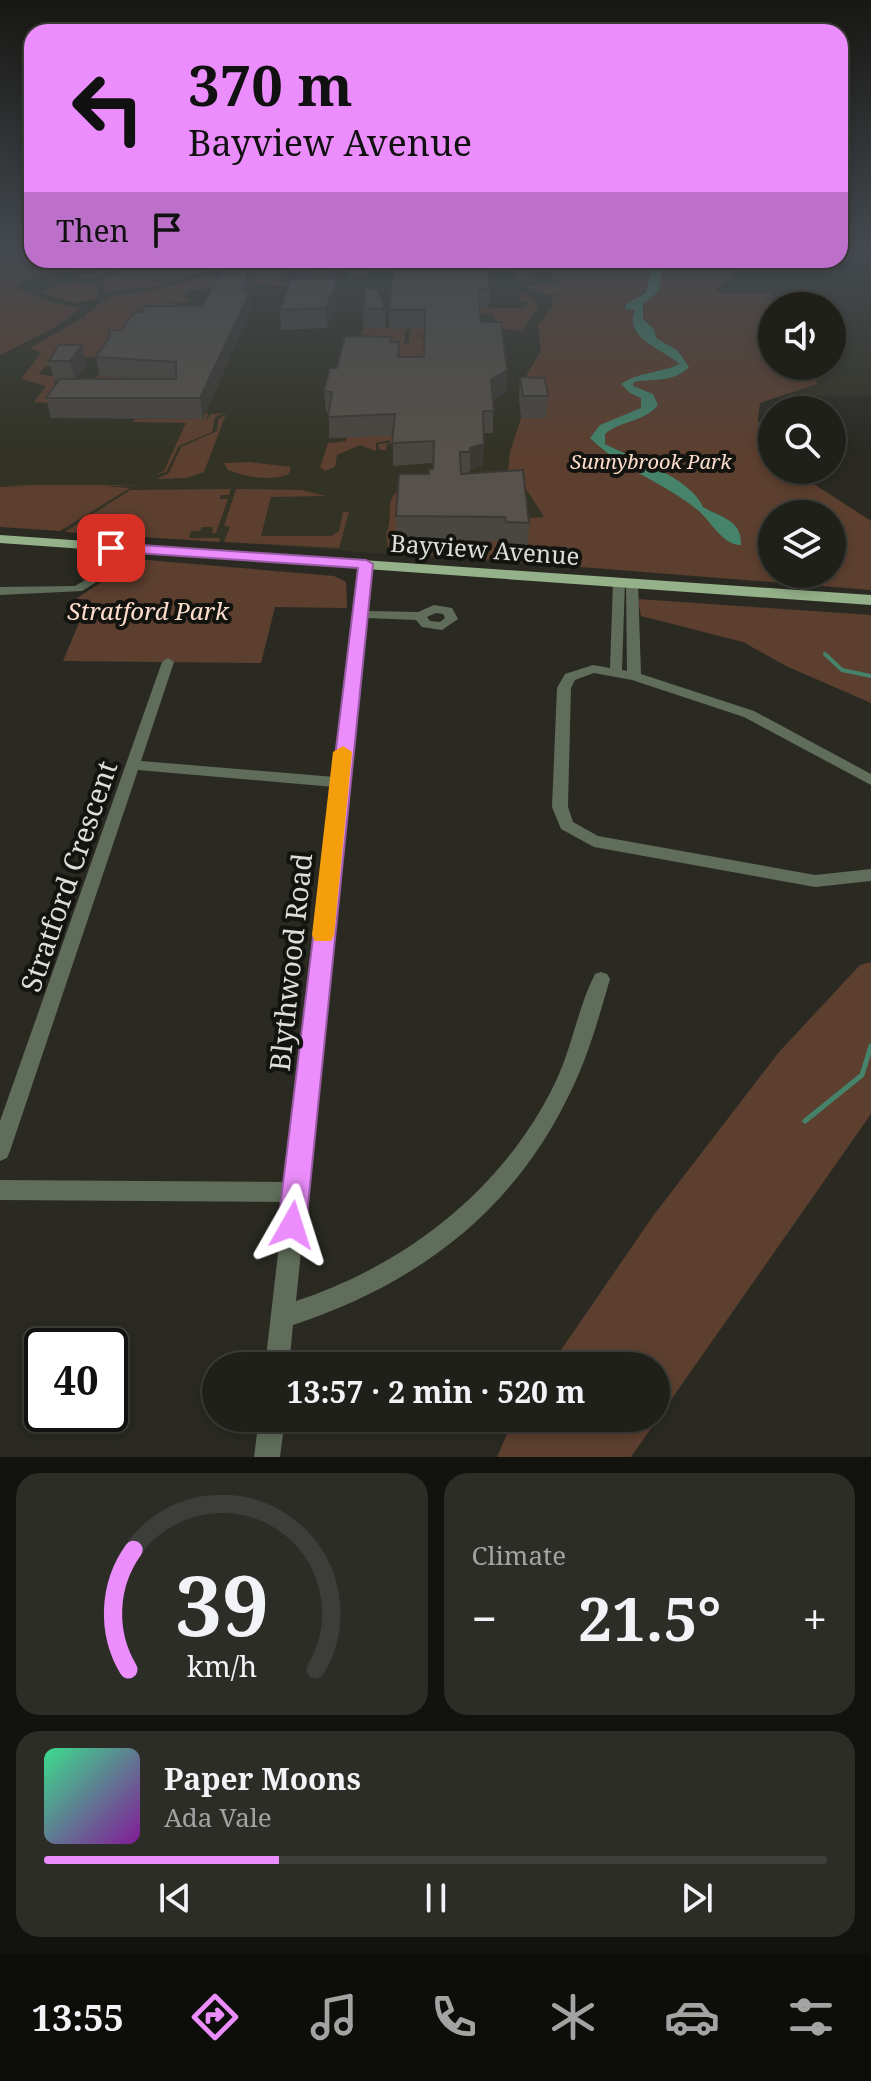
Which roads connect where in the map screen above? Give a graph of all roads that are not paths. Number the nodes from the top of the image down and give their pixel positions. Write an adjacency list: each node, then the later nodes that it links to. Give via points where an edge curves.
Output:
1 (0, 539): 2 (main road, Bayview Avenue)
2 (111, 548): 3 (main road, Bayview Avenue); 5 (street, via 91,581 78,589)
3 (366, 564): 4 (main road, Bayview Avenue); 7 (street, Blythwood Road)
4 (626, 583): 6 (main road, Bayview Avenue); 9 (street); 10 (street)
5 (0, 591)
6 (871, 600)
7 (359, 614): 8 (street); 16 (street, Blythwood Road)
8 (420, 616)
9 (618, 621): 10 (street); 12 (street)
10 (634, 622): 13 (street)
11 (168, 662): 14 (street, Stratford Crescent)
12 (616, 670): 13 (street); 17 (street, via 593,669 570,677 564,688 560,807 566,825 594,841 815,881)
13 (634, 676): 15 (street, via 749,714)
14 (134, 765): 16 (street); 19 (street, Stratford Crescent)
15 (871, 780)
16 (339, 782): 21 (street, Blythwood Road)
17 (871, 875)
18 (601, 979): 22 (street, via 559,1095 530,1144 477,1209 395,1269 323,1305)
19 (0, 1151)
20 (0, 1190): 21 (street)
21 (295, 1192): 22 (street, Blythwood Road)
22 (283, 1317): 23 (street, Blythwood Road)
23 (279, 1352)
24 (270, 1432): 25 (street)
25 (267, 1457)

